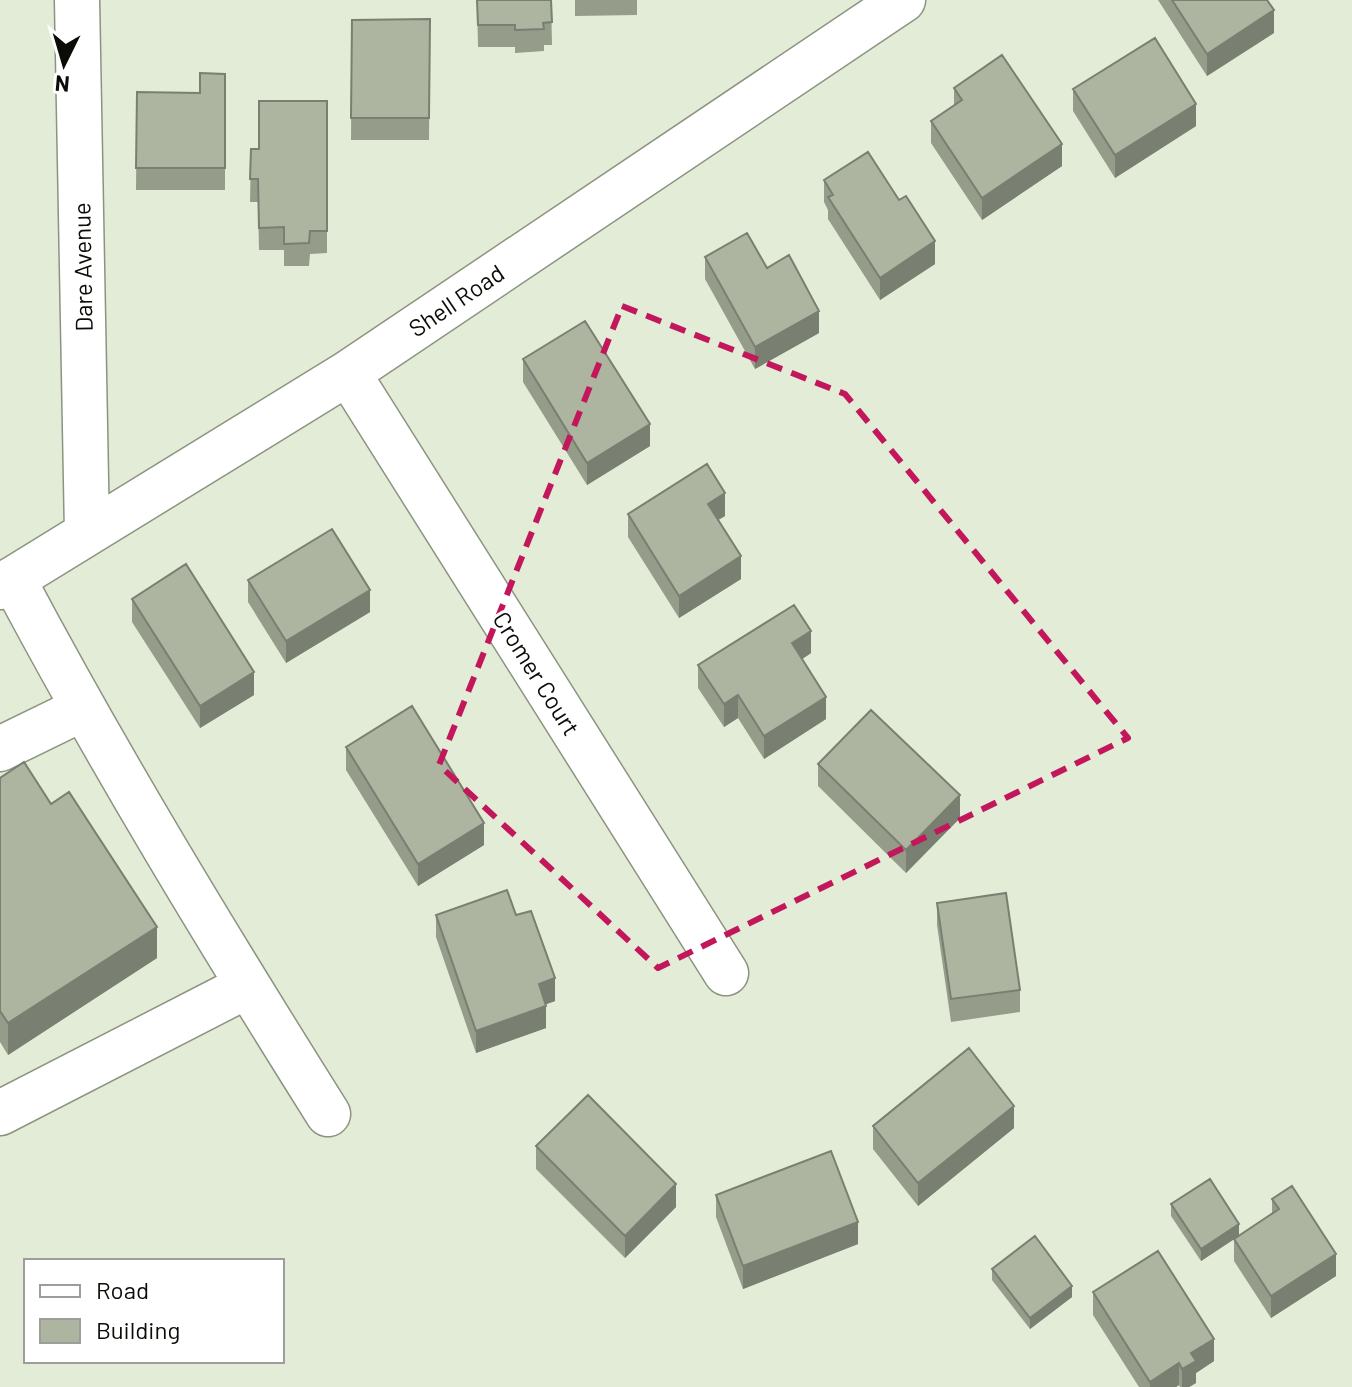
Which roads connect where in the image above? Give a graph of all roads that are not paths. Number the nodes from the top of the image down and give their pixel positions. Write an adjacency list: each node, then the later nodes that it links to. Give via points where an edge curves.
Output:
1 (77, 0): 4 (street, Dare Avenue)
2 (903, 0): 3 (street, Shell Road)
3 (348, 373): 4 (street, Shell Road); 8 (street, Cromer Court)
4 (87, 533): 5 (street, Shell Road)
5 (6, 583): 6 (street)
6 (82, 709): 7 (street); 9 (street)
7 (0, 749)
8 (726, 973)
9 (247, 986): 10 (street); 11 (street)
10 (0, 1113)
11 (328, 1114)

